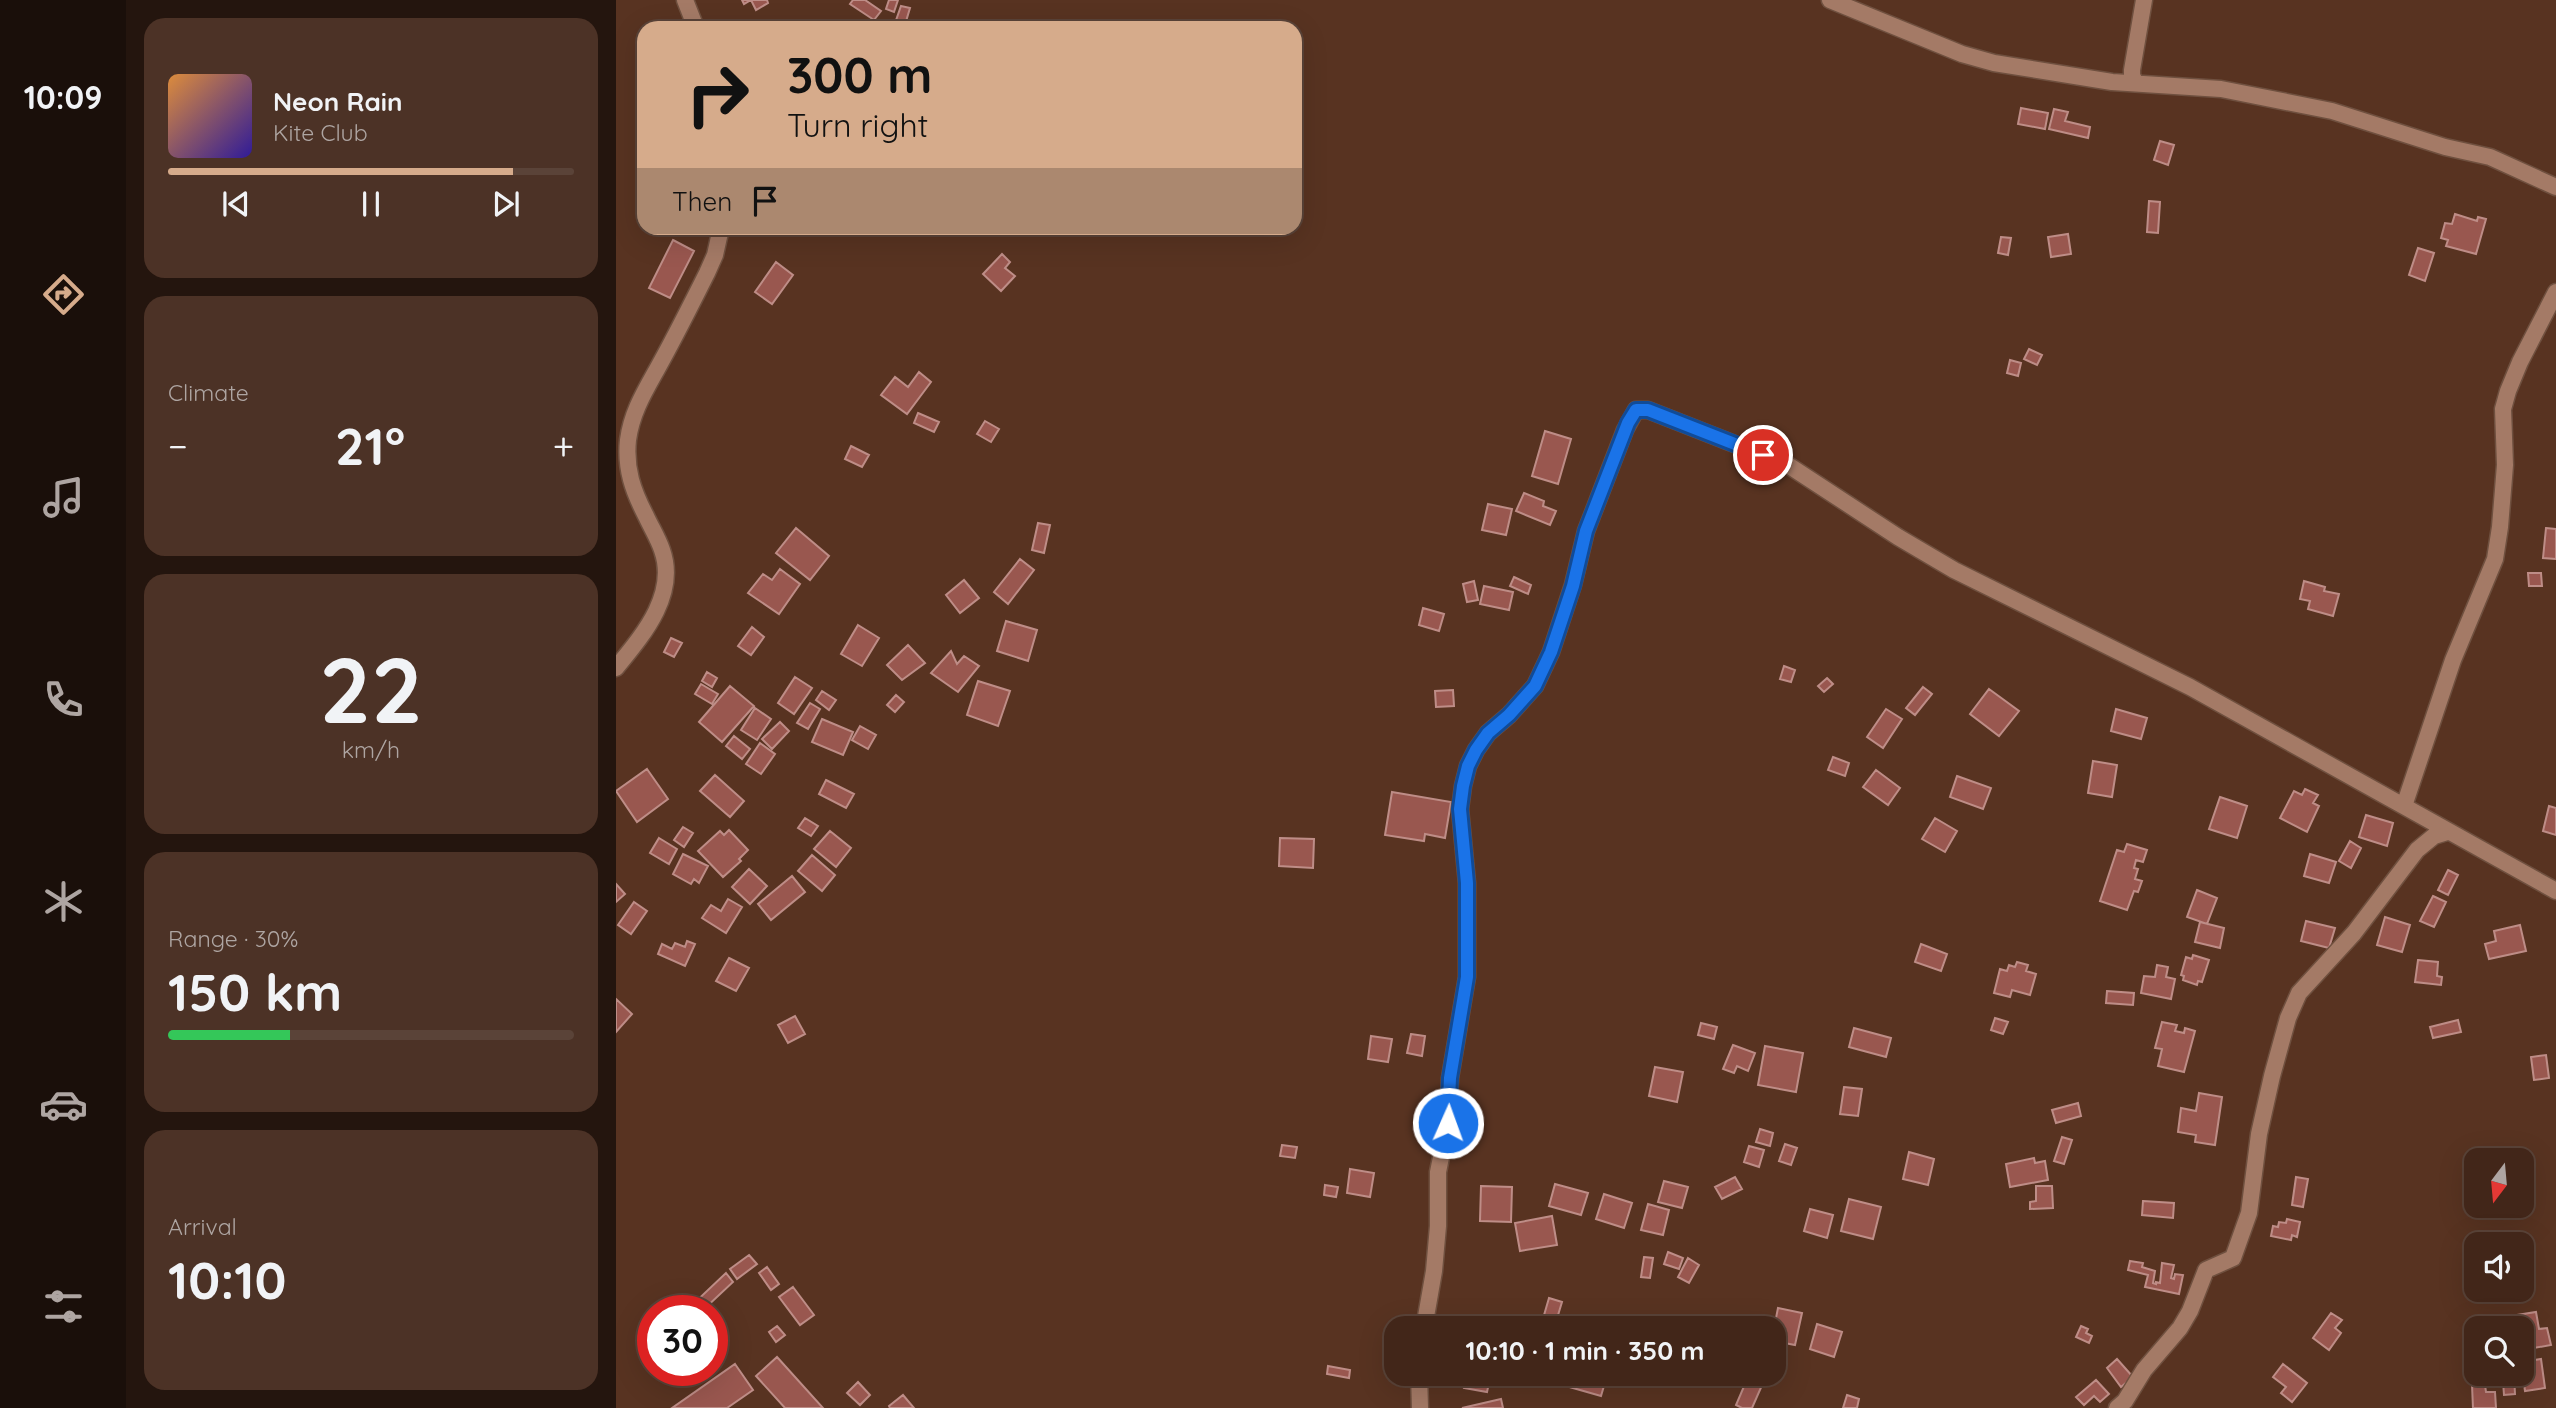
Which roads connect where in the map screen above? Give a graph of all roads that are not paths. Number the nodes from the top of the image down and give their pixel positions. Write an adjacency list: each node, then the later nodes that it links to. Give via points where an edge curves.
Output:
1 (1830, 0): 5 (street, via 1994,63)
2 (2144, 0): 5 (street, via 2132,70)
3 (692, 3): 4 (street)
4 (695, 21)
5 (2136, 83): 6 (street, via 2221,89 2332,111 2490,158)
6 (2556, 187)
7 (719, 235): 9 (street, via 707,273 633,418 626,461 629,478 663,552 666,581 645,632)
8 (2556, 292): 10 (street, via 2508,391 2503,409 2505,465 2495,559 2453,660)
9 (616, 668)
10 (2404, 806): 11 (street); 13 (street, via 2190,687 1954,570 1788,465 1648,410 1636,410 1586,531 1551,652 1535,686 1476,750 1463,786 1467,977 1438,1172 1438,1226)
11 (2447, 832): 12 (street); 16 (street, via 2417,850 2354,933 2300,993 2272,1076 2249,1213 2239,1243 2232,1258 2206,1270 2180,1328)
12 (2556, 891)
13 (1426, 1316)
14 (1419, 1386): 15 (street)
15 (1419, 1408)
16 (2117, 1408)

